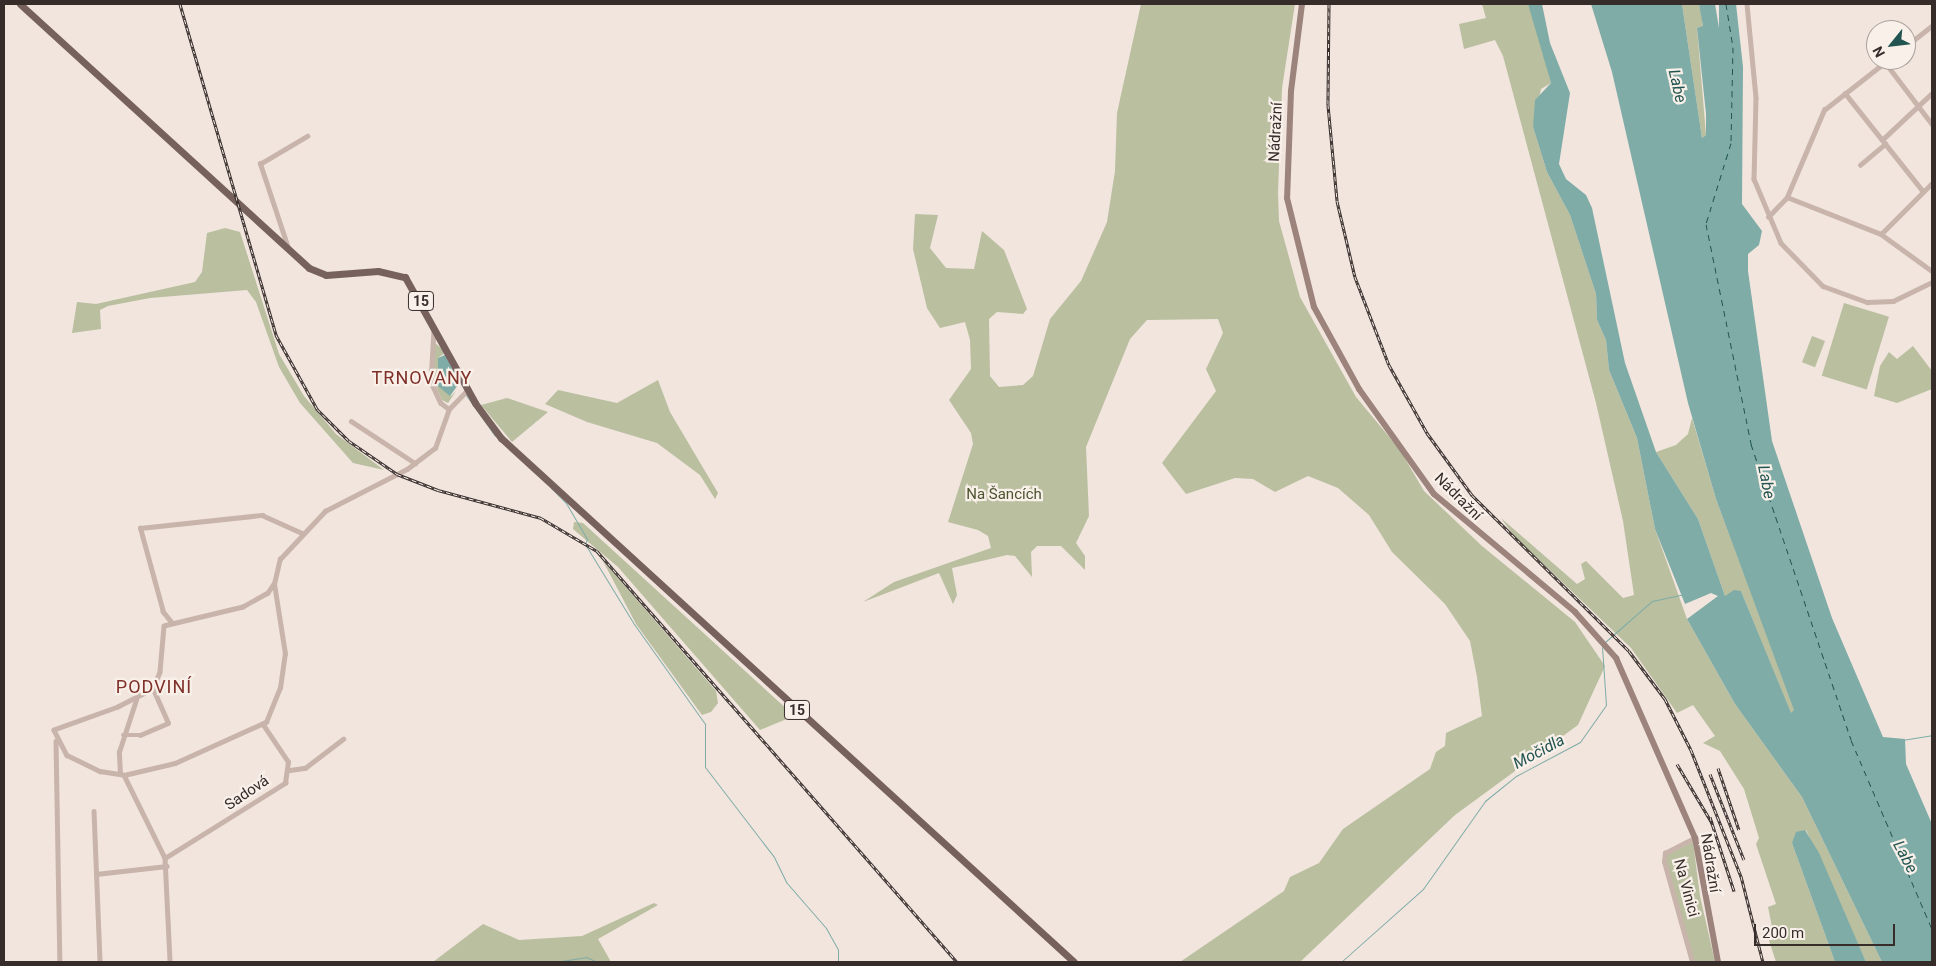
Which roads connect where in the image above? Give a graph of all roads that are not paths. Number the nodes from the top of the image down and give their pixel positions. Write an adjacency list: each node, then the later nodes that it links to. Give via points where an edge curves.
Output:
1 (20, 4): 20 (main road, 15)
2 (1302, 4): 40 (main road, Nádražní, via 1291,92 1287,198 1294,241 1321,322 1359,388 1434,494 1601,637 1632,686)
3 (1747, 4): 18 (street, via 1756,98 1754,179)
4 (1932, 26): 5 (street)
5 (1916, 38)
6 (1875, 70): 8 (street)
7 (1893, 70): 10 (street)
8 (1845, 93): 13 (street); 17 (street, via 1824,110)
9 (1932, 93): 10 (street)
10 (1918, 106): 11 (street); 13 (street)
11 (1932, 124)
12 (307, 136): 20 (street, via 260,164)
13 (1884, 142): 14 (street); 16 (street)
14 (1860, 165)
15 (1932, 183): 16 (street)
16 (1923, 191): 19 (street)
17 (1787, 197): 18 (street); 19 (street)
18 (1768, 217): 22 (street, via 1799,265 1838,294 1884,303)
19 (1881, 234): 21 (street)
20 (288, 249): 23 (main road, 15, via 321,274 378,271 405,277)
21 (1932, 271)
22 (1932, 282)
23 (435, 325): 24 (main road, 15); 25 (street, via 430,376 437,398)
24 (468, 389): 25 (street); 47 (main road, 15, via 509,446)
25 (450, 409): 27 (street, via 440,442)
26 (351, 421): 27 (street)
27 (415, 463): 28 (street, via 334,506)
28 (302, 533): 29 (street, via 280,559); 30 (street, via 262,515 140,528 163,612)
29 (274, 584): 30 (street, via 268,593 243,607); 33 (street, via 285,654 273,711)
30 (172, 622): 31 (street, via 161,631 160,672)
31 (153, 689): 32 (street); 34 (street, via 168,723 140,735)
32 (137, 699): 34 (street); 36 (street, via 54,730)
33 (263, 725): 37 (street); 38 (street, via 175,763)
34 (123, 735): 38 (street)
35 (343, 739): 37 (street, via 305,768)
36 (56, 741): 38 (street, via 81,763); 44 (street)
37 (290, 770): 41 (street, Sadová, via 285,783 264,799)
38 (122, 774): 41 (street)
39 (94, 811): 43 (street)
40 (1695, 838): 48 (street, Na Vinici, via 1665,853 1664,862); 49 (main road, Nádražní)
41 (165, 858): 42 (street)
42 (167, 866): 43 (street); 46 (street)
43 (96, 874): 45 (street)
44 (60, 962)
45 (100, 962)
46 (170, 962)
47 (1074, 962)
48 (1692, 962)
49 (1718, 962)

